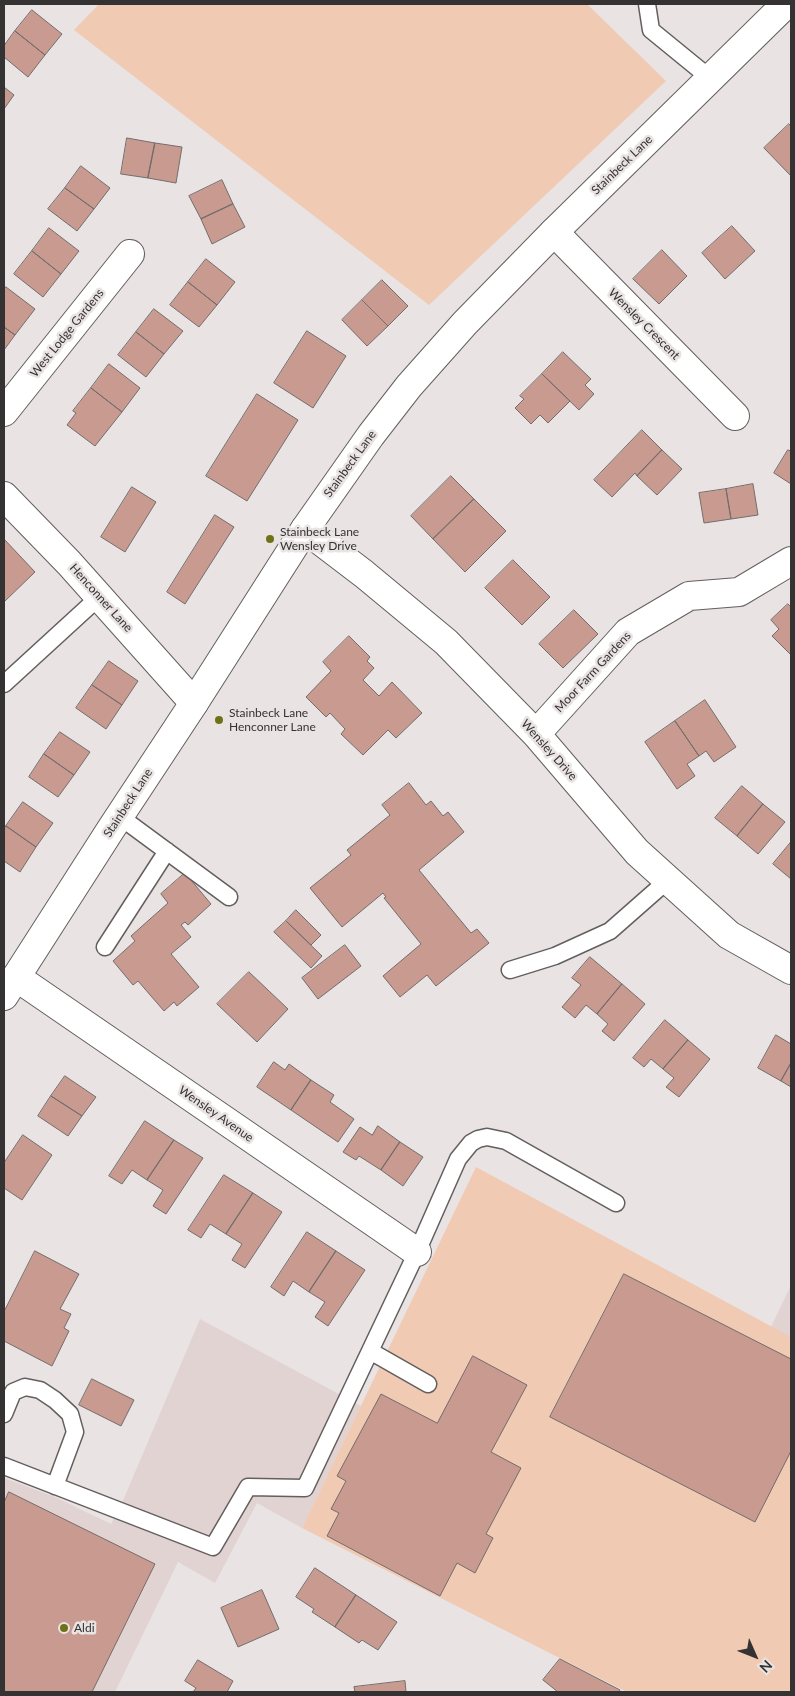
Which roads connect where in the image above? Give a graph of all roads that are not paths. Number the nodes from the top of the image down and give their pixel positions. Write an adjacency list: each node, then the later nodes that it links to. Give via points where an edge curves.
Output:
1 (647, 4): 3 (lane, via 651,30)
2 (786, 4): 3 (street, Stainbeck Lane)
3 (711, 80): 4 (street, Stainbeck Lane)
4 (554, 232): 7 (street, Wensley Crescent); 9 (street, Stainbeck Lane, via 409,386)
5 (130, 254): 6 (street, West Lodge Gardens)
6 (4, 412)
7 (735, 416)
8 (4, 496): 11 (street, Henconner Lane)
9 (305, 529): 13 (street, Stainbeck Lane); 14 (street, Wensley Drive, via 446,642)
10 (791, 561): 14 (street, Moor Farm Gardens, via 739,592 689,596 628,632)
11 (99, 597): 12 (lane); 13 (street, Henconner Lane)
12 (4, 684)
13 (194, 703): 15 (street, Stainbeck Lane)
14 (536, 734): 17 (street, Wensley Drive, via 637,852)
15 (119, 816): 16 (lane); 22 (street, Stainbeck Lane)
16 (167, 851): 18 (lane); 19 (lane)
17 (668, 880): 20 (lane, via 610,931 555,956); 21 (street, Wensley Drive, via 729,936)
18 (229, 897)
19 (105, 947)
20 (510, 970)
21 (791, 970)
22 (10, 986): 24 (street, Wensley Avenue)
23 (616, 1203): 24 (lane, via 506,1142 487,1137 478,1139 458,1159)
24 (417, 1252): 25 (lane)
25 (370, 1351): 26 (lane); 29 (lane, via 305,1488 248,1487 213,1547)
26 (428, 1384)
27 (4, 1414): 29 (lane, via 13,1392 25,1387 40,1390 70,1414 75,1432)
28 (4, 1466): 29 (lane)
29 (55, 1486)

